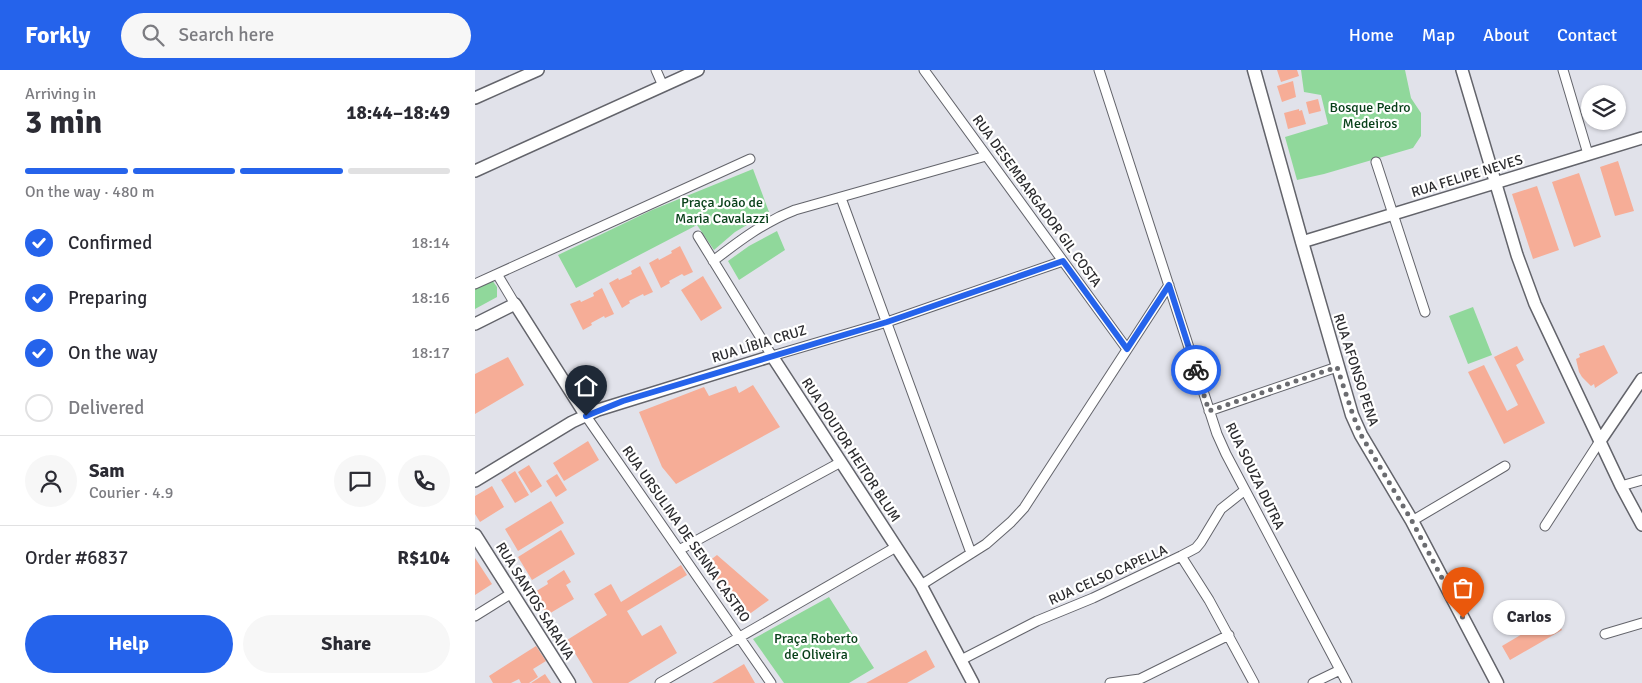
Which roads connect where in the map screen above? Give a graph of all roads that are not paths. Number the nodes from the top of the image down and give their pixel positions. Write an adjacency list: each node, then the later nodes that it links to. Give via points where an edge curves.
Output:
1 (538, 70): 10 (street)
2 (656, 70): 9 (street)
3 (698, 70): 9 (street)
4 (924, 70): 13 (street, RUA DESEMBARGADOR GIL COSTA)
5 (1099, 70): 26 (street, RUA SOUZA DUTRA)
6 (1254, 70): 21 (main road, RUA AFONSO PENA)
7 (1462, 70): 17 (street)
8 (1563, 70): 12 (street)
9 (663, 86): 16 (street)
10 (475, 98)
11 (1642, 138): 12 (street, RUA FELIPE NEVES)
12 (1589, 154): 17 (street, RUA FELIPE NEVES)
13 (986, 156): 18 (street); 23 (street, RUA DESEMBARGADOR GIL COSTA)
14 (750, 159): 24 (street)
15 (1377, 162): 19 (street)
16 (475, 171)
17 (1495, 183): 19 (street, RUA FELIPE NEVES); 37 (street, via 1535,304)
18 (841, 198): 22 (street, via 776,218); 29 (street)
19 (1393, 214): 21 (street, RUA FELIPE NEVES); 28 (street)
20 (698, 236): 22 (street, RUA DOUTOR HEITOR BLUM)
21 (1302, 242): 33 (main road, RUA AFONSO PENA)
22 (713, 261): 32 (street, RUA DOUTOR HEITOR BLUM)
23 (1063, 261): 29 (street, RUA LÍBIA CRUZ); 31 (street, RUA DESEMBARGADOR GIL COSTA)
24 (497, 274): 25 (street); 27 (street, RUA URSULINA DE SENNA CASTRO)
25 (475, 284)
26 (1169, 285): 31 (street); 35 (street, RUA SOUZA DUTRA)
27 (515, 304): 30 (street); 36 (street, RUA URSULINA DE SENNA CASTRO)
28 (1425, 312)
29 (887, 322): 32 (street, RUA LÍBIA CRUZ); 50 (street)
30 (475, 324)
31 (1127, 349): 50 (street, via 1024,508 986,544)
32 (772, 356): 36 (street, RUA LÍBIA CRUZ, via 623,401); 38 (street, RUA DOUTOR HEITOR BLUM)
33 (1337, 367): 35 (street); 44 (main road, RUA AFONSO PENA, via 1361,435)
34 (1642, 379): 37 (street)
35 (1209, 411): 43 (street, RUA SOUZA DUTRA)
36 (586, 416): 41 (street, RUA LÍBIA CRUZ); 49 (street, RUA URSULINA DE SENNA CASTRO)
37 (1600, 441): 42 (street); 46 (street)
38 (841, 462): 48 (street, RUA DOUTOR HEITOR BLUM); 49 (street)
39 (1505, 466): 44 (street)
40 (1642, 480): 42 (street)
41 (475, 481)
42 (1621, 486): 45 (street)
43 (1245, 490): 51 (street, RUA CELSO CAPELLA, via 1221,509 1196,548); 60 (street, RUA SOUZA DUTRA)
44 (1412, 521): 69 (main road, RUA AFONSO PENA)
45 (1642, 525)
46 (1545, 526)
47 (475, 535): 53 (main road, RUA SANTOS SARAIVA)
48 (896, 547): 52 (street, RUA DOUTOR HEITOR BLUM); 58 (street)
49 (679, 550): 58 (street, RUA URSULINA DE SENNA CASTRO)
50 (971, 553): 52 (street)
51 (1181, 556): 57 (street); 59 (street, RUA CELSO CAPELLA, via 1037,621)
52 (921, 585): 59 (street, RUA DOUTOR HEITOR BLUM)
53 (512, 593): 54 (street); 61 (main road, RUA SANTOS SARAIVA)
54 (475, 616)
55 (1642, 622): 56 (street)
56 (1605, 634)
57 (1229, 635): 65 (street, via 1140,679); 66 (street)
58 (739, 637): 62 (street); 63 (street, RUA URSULINA DE SENNA CASTRO)
59 (961, 660): 64 (street, RUA DOUTOR HEITOR BLUM)
60 (1340, 670): 67 (street); 68 (street, RUA SOUZA DUTRA)
61 (569, 683)
62 (660, 683)
63 (771, 683)
64 (973, 683)
65 (1110, 683)
66 (1254, 683)
67 (1313, 683)
68 (1347, 683)
69 (1497, 683)

